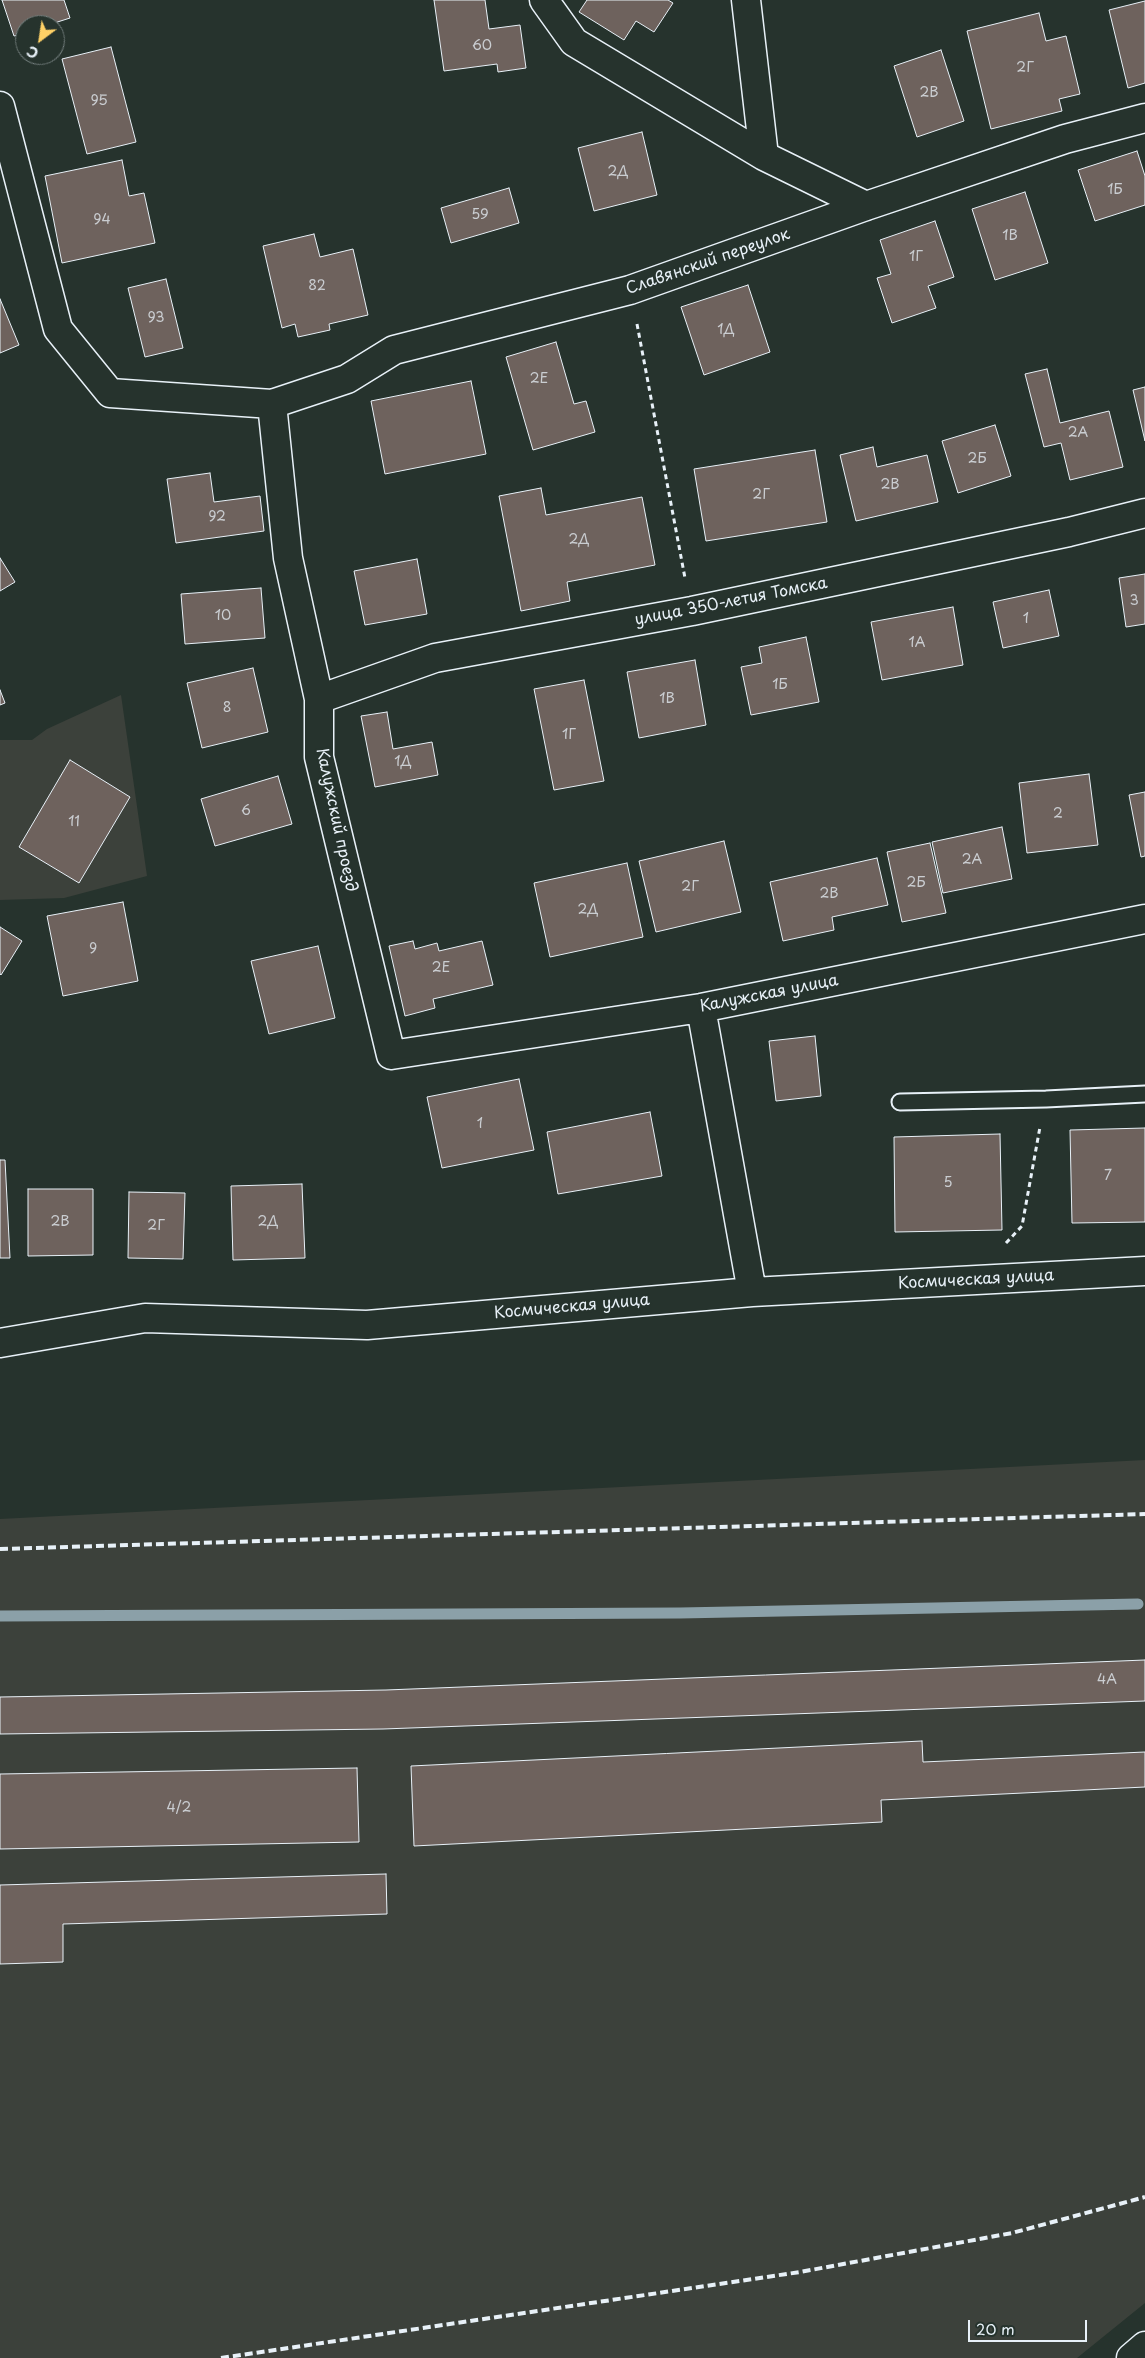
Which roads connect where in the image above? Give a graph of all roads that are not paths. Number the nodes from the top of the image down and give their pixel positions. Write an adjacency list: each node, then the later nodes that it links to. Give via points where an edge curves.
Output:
1 (544, 0): 5 (street, via 574,42)
2 (746, 0): 5 (street)
3 (0, 106): 7 (street, via 58,330 110,393)
4 (1145, 118): 6 (street, Славянский переулок, via 1065,139)
5 (764, 156): 6 (street)
6 (866, 206): 7 (street, Славянский переулок, via 630,290 394,350 347,379)
7 (272, 404): 9 (street, Калужский проезд, via 288,558)
8 (1145, 513): 9 (street, улица 350-летия Томска, via 692,611 435,658)
9 (319, 699): 12 (street, Калужский проезд, via 320,757)
10 (1145, 919): 11 (street, Калужская улица)
11 (701, 1008): 12 (street, Калужская улица); 16 (street)
12 (391, 1055)
13 (1145, 1094): 14 (lane)
14 (900, 1102)
15 (1145, 1271): 16 (street, Космическая улица)
16 (752, 1292): 17 (street, Космическая улица, via 367,1325 145,1318)
17 (0, 1343)
18 (1145, 2346): 19 (street)
19 (1131, 2358)

